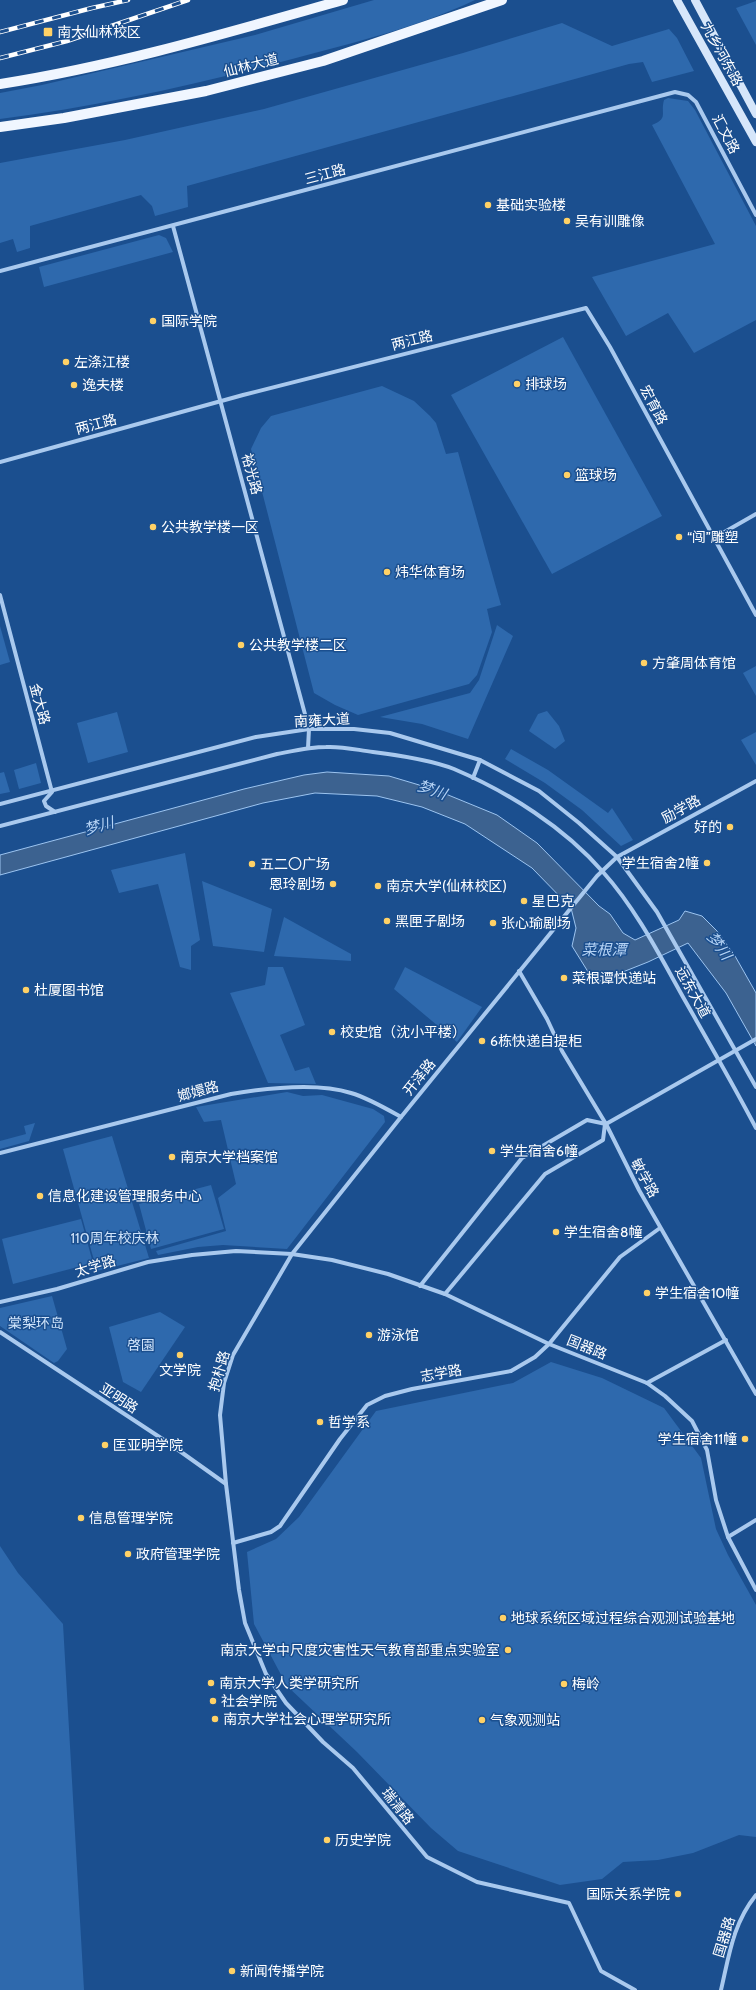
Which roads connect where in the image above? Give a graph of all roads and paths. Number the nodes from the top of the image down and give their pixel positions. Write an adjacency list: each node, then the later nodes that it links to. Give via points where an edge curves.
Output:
1 (343, 0): 5 (main road, via 152,51)
2 (502, 0): 8 (main road, 仙林大道, via 323,62 206,91 64,118)
3 (677, 0): 9 (main road, 九乡河东路)
4 (695, 0): 7 (main road, 九乡河东路)
5 (0, 84)
6 (656, 96): 10 (street, 汇文路, via 675,92 688,95 696,102); 11 (street, 三江路)
7 (756, 114)
8 (0, 127)
9 (756, 142)
10 (756, 215)
11 (173, 226): 12 (street, 三江路); 14 (street, 裕光路)
12 (0, 271)
13 (586, 308): 14 (street, 两江路); 17 (street, 宏育路)
14 (220, 402): 15 (street, 两江路); 20 (street, 裕光路)
15 (0, 462)
16 (756, 514): 17 (street)
17 (714, 538): 19 (street, 宏育路)
18 (0, 595): 25 (street, 金大路)
19 (756, 615)
20 (309, 729): 21 (street, 裕光路); 22 (street, 南雍大道, via 354,729 390,733); 25 (street, 南雍大道, via 256,738)
21 (308, 748): 23 (street, 南雍大道, via 327,746 398,756 452,769); 27 (street, 南雍大道)
22 (480, 760): 23 (street); 29 (street, 南雍大道, via 539,791)
23 (473, 778): 30 (street, 南雍大道, via 530,810 584,852)
24 (756, 781): 29 (street, 励学路)
25 (52, 792): 26 (street, 南雍大道); 27 (street, 金大路, via 44,801 46,806)
26 (0, 804)
27 (55, 812): 28 (street, 南雍大道)
28 (0, 826)
29 (617, 857): 30 (street, 励学路); 34 (street, 远东大道, via 657,912)
30 (603, 871): 31 (street, 励学路); 35 (street, 远东大道, via 640,922)
31 (598, 876): 32 (street, 开泽路)
32 (519, 971): 37 (street, 开泽路); 38 (street, 敏学路, via 562,1051)
33 (756, 1039): 34 (street)
34 (735, 1050): 35 (street); 36 (street, 远东大道)
35 (720, 1059): 38 (street); 39 (street, 远东大道)
36 (756, 1087)
37 (401, 1117): 40 (street, 嫏嬛路, via 350,1093 308,1087 264,1088 231,1094); 42 (street, 开泽路)
38 (606, 1124): 41 (street, 敏学路); 43 (street, via 587,1120 522,1158); 44 (street, via 603,1140 545,1174)
39 (756, 1128)
40 (0, 1153)
41 (660, 1228): 47 (street, 敏学路); 48 (street, 志学路, via 620,1257)
42 (292, 1254): 43 (street, 国器路, via 353,1265); 45 (street, 太学路, via 236,1252 192,1255 137,1265 57,1289); 51 (street, 抱朴路, via 233,1355 224,1383 220,1416)
43 (420, 1286): 44 (street, 国器路)
44 (445, 1294): 48 (street, 国器路)
45 (0, 1302)
46 (0, 1332): 51 (street, 亚明路)
47 (726, 1340): 49 (street); 50 (street, 敏学路)
48 (550, 1344): 49 (street, 国器路); 54 (street, 志学路, via 535,1357 511,1371 412,1389 385,1396 367,1405 340,1439 280,1526 271,1532)
49 (647, 1383): 53 (street, 国器路, via 692,1421 707,1450 716,1500)
50 (756, 1394)
51 (226, 1484): 54 (street, 抱朴路)
52 (756, 1520): 53 (street)
53 (728, 1536): 55 (street, 国器路)
54 (233, 1543): 57 (street, 瑞清路, via 239,1590 250,1636 266,1674 286,1703 323,1742 353,1768 427,1857 477,1882 569,1903 601,1971)
55 (756, 1590)
56 (756, 1895): 58 (street, 国器路, via 734,1930)
57 (635, 1990)
58 (721, 1990)

